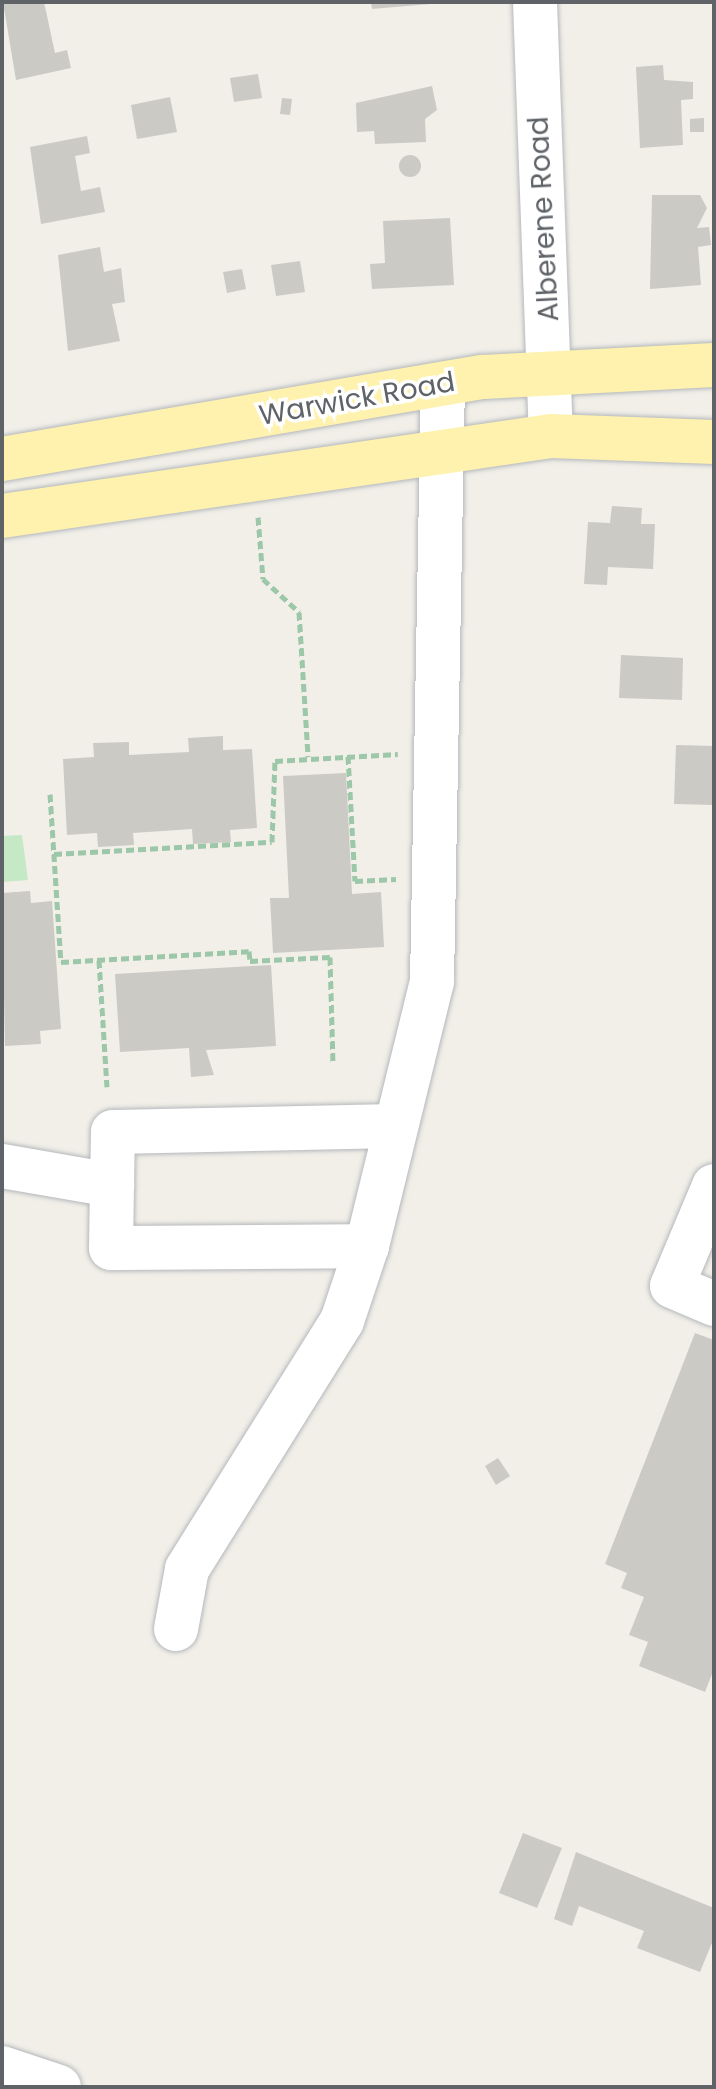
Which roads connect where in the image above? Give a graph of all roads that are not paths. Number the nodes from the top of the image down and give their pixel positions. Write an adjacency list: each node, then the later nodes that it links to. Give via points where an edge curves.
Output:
1 (535, 2): 3 (street, Alberene Road)
2 (714, 365): 3 (main road, Warwick Road)
3 (551, 372): 4 (main road, Warwick Road); 5 (street, Alberene Road)
4 (443, 384): 7 (street); 8 (main road, Warwick Road)
5 (551, 436): 6 (main road); 7 (main road)
6 (714, 442)
7 (443, 449): 9 (main road); 10 (street, via 432,982)
8 (2, 459)
9 (2, 516)
10 (396, 1126): 12 (street, via 113,1132); 14 (street)
11 (2, 1166): 12 (street)
12 (112, 1185): 14 (street, via 111,1248)
13 (714, 1186): 15 (street, via 672,1286)
14 (367, 1246): 16 (street, via 342,1321 187,1569)
15 (714, 1304)
16 (176, 1629)

